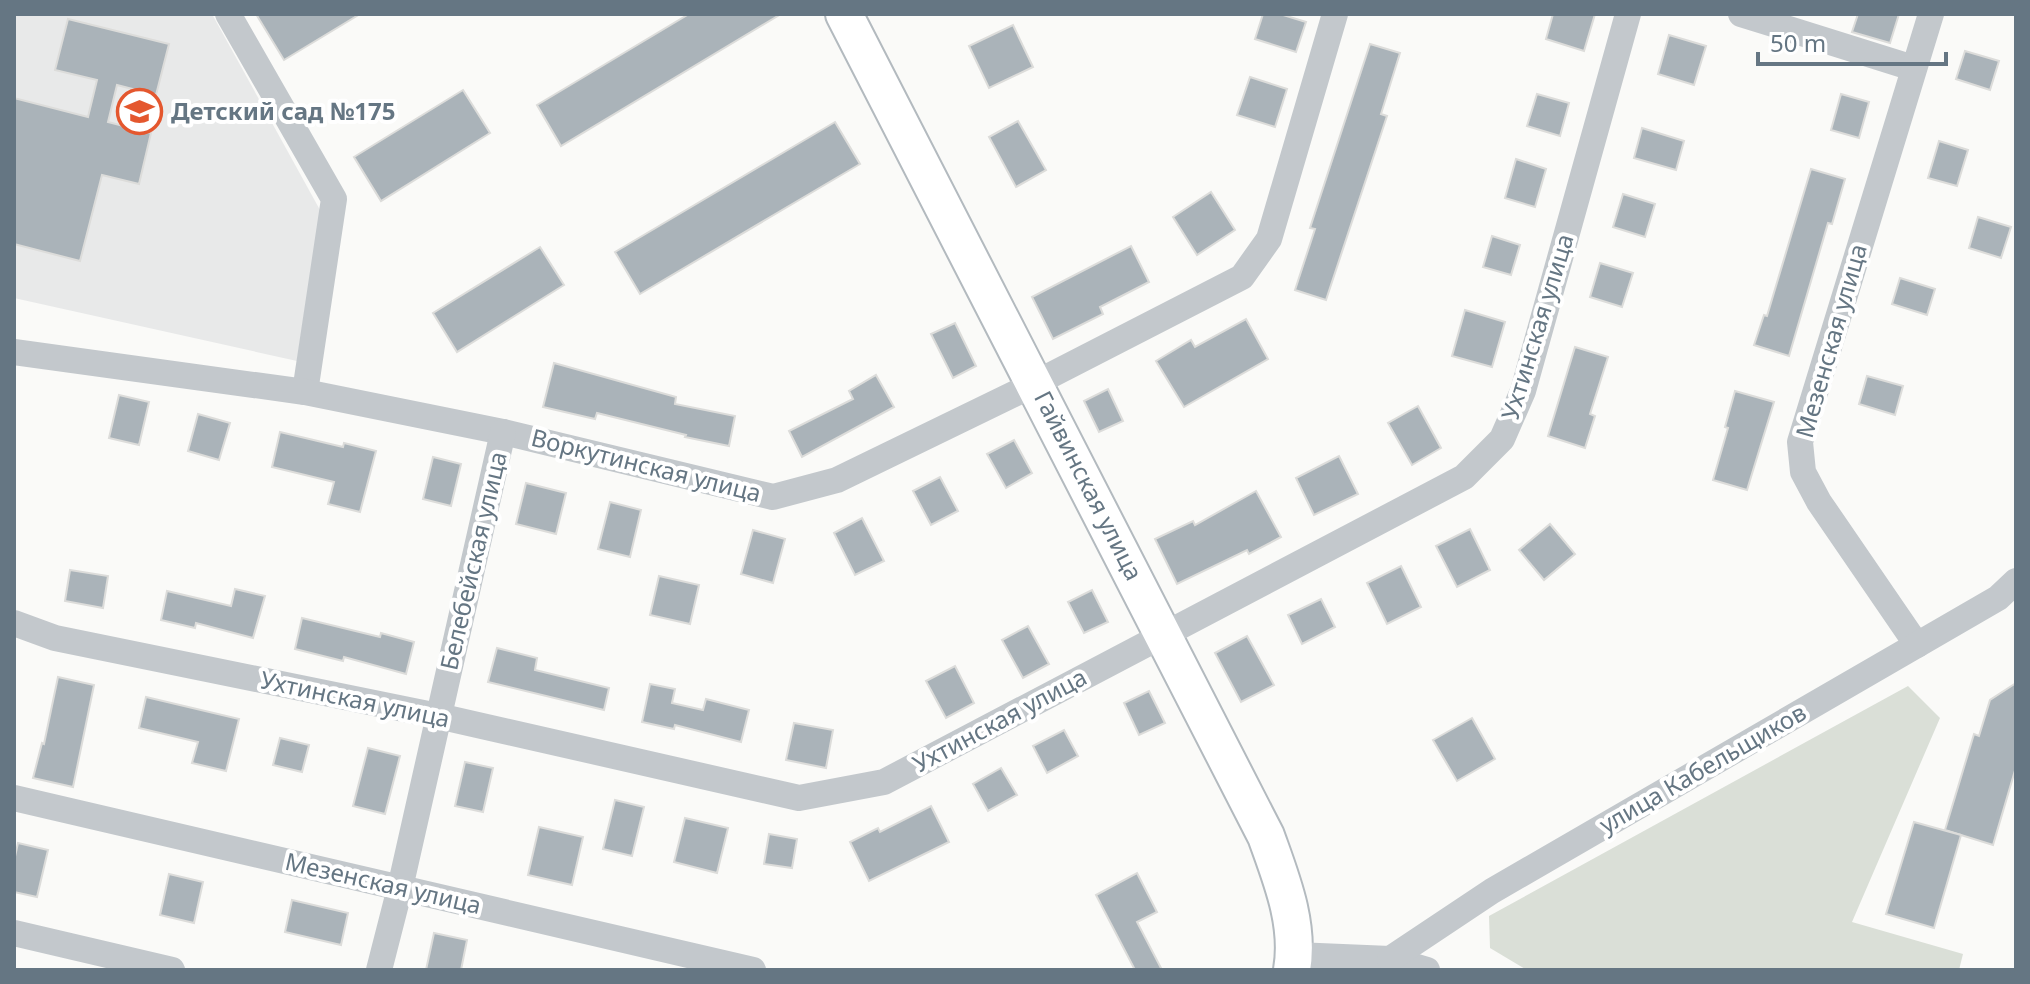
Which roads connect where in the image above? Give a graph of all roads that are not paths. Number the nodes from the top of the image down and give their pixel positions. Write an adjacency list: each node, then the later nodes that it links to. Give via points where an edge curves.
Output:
1 (228, 14): 10 (street, via 334,199)
2 (844, 14): 9 (main road, Гайвинская улица)
3 (1335, 14): 9 (street, Воркутинская улица, via 1269,239 1242,277)
4 (1628, 14): 14 (street, Ухтинская улица, via 1523,391 1502,439 1464,477)
5 (1741, 14): 7 (street)
6 (1931, 14): 7 (street, Мезенская улица)
7 (1913, 68): 15 (street, Мезенская улица, via 1800,442 1803,472 1819,502)
8 (14, 352): 10 (street, Воркутинская улица)
9 (1035, 383): 11 (street, Воркутинская улица, via 837,480 773,497); 14 (main road, Гайвинская улица)
10 (305, 392): 11 (street, Воркутинская улица)
11 (503, 432): 16 (street, Белебейская улица)
12 (2016, 581): 15 (street, улица Кабельщиков, via 1998,598)
13 (14, 623): 16 (street, Ухтинская улица, via 55,638)
14 (1164, 636): 16 (street, Ухтинская улица, via 884,782 799,798); 21 (main road, Гайвинская улица, via 1266,836 1287,895)
15 (1917, 645): 20 (street, улица Кабельщиков, via 1492,891)
16 (438, 716): 18 (street, Белебейская улица)
17 (14, 798): 18 (street, Мезенская улица)
18 (400, 888): 23 (street, Белебейская улица); 24 (street, Мезенская улица)
19 (14, 933): 22 (street)
20 (1390, 959): 21 (street); 25 (street)
21 (1294, 963)
22 (172, 970)
23 (379, 970)
24 (753, 970)
25 (1427, 970)

